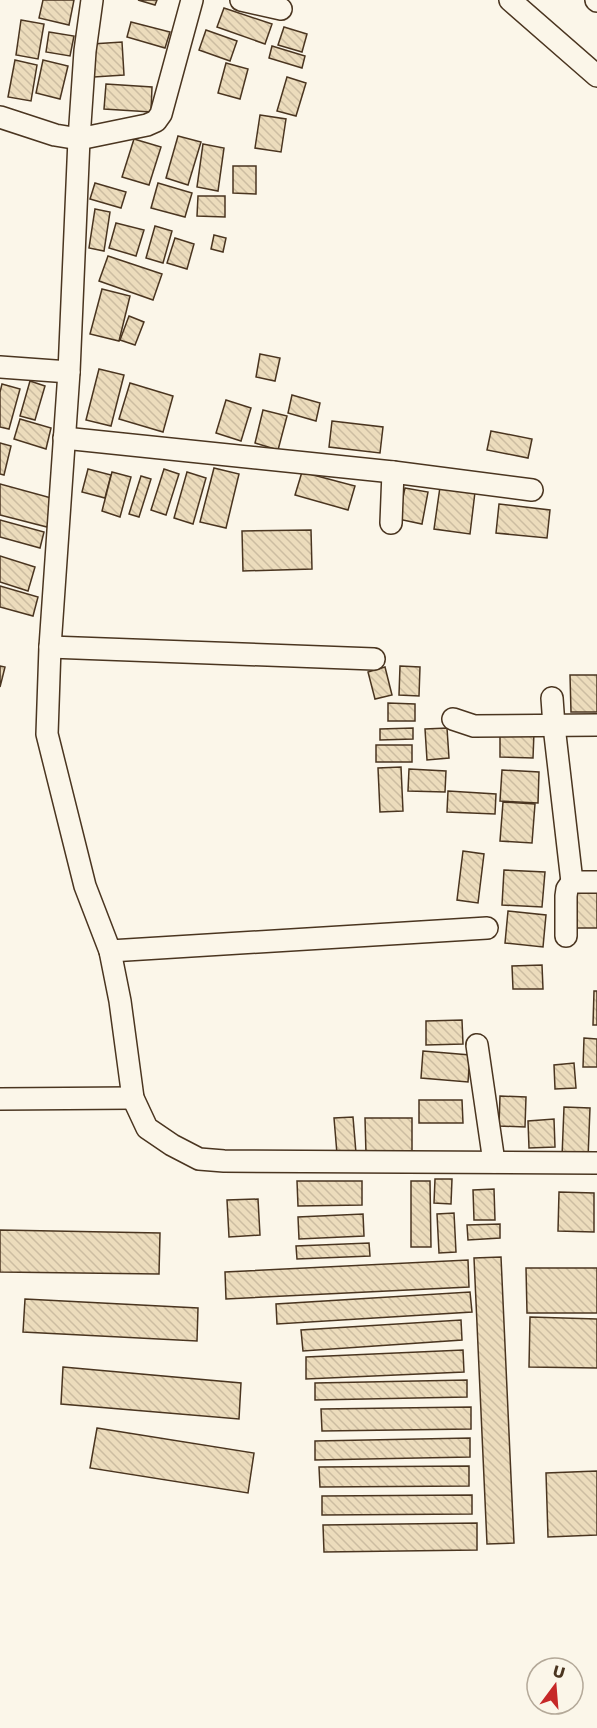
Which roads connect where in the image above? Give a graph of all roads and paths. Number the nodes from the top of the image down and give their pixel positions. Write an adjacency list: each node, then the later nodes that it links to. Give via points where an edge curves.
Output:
1 (92, 0): 8 (street)
2 (192, 0): 8 (street, via 156,121)
3 (241, 0): 5 (street)
4 (510, 0): 6 (street)
5 (281, 9)
6 (597, 76)
7 (0, 117): 8 (street)
8 (79, 139): 10 (street)
9 (0, 367): 10 (street)
10 (69, 372): 11 (street)
11 (64, 438): 12 (street); 15 (street)
12 (393, 472): 13 (street); 14 (street)
13 (532, 490)
14 (391, 522)
15 (50, 647): 16 (street); 25 (street, via 47,734 85,886)
16 (374, 658)
17 (552, 698): 20 (street)
18 (453, 719): 20 (street, via 474,726)
19 (597, 725): 20 (street)
20 (554, 726): 21 (street)
21 (572, 882): 22 (street); 24 (street, via 566,897)
22 (597, 882)
23 (487, 928): 25 (street)
24 (566, 936)
25 (110, 951): 27 (street)
26 (477, 1046): 29 (street)
27 (133, 1098): 28 (street); 29 (street, via 147,1128 199,1159)
28 (0, 1099)
29 (494, 1162): 30 (street)
30 (597, 1163)

